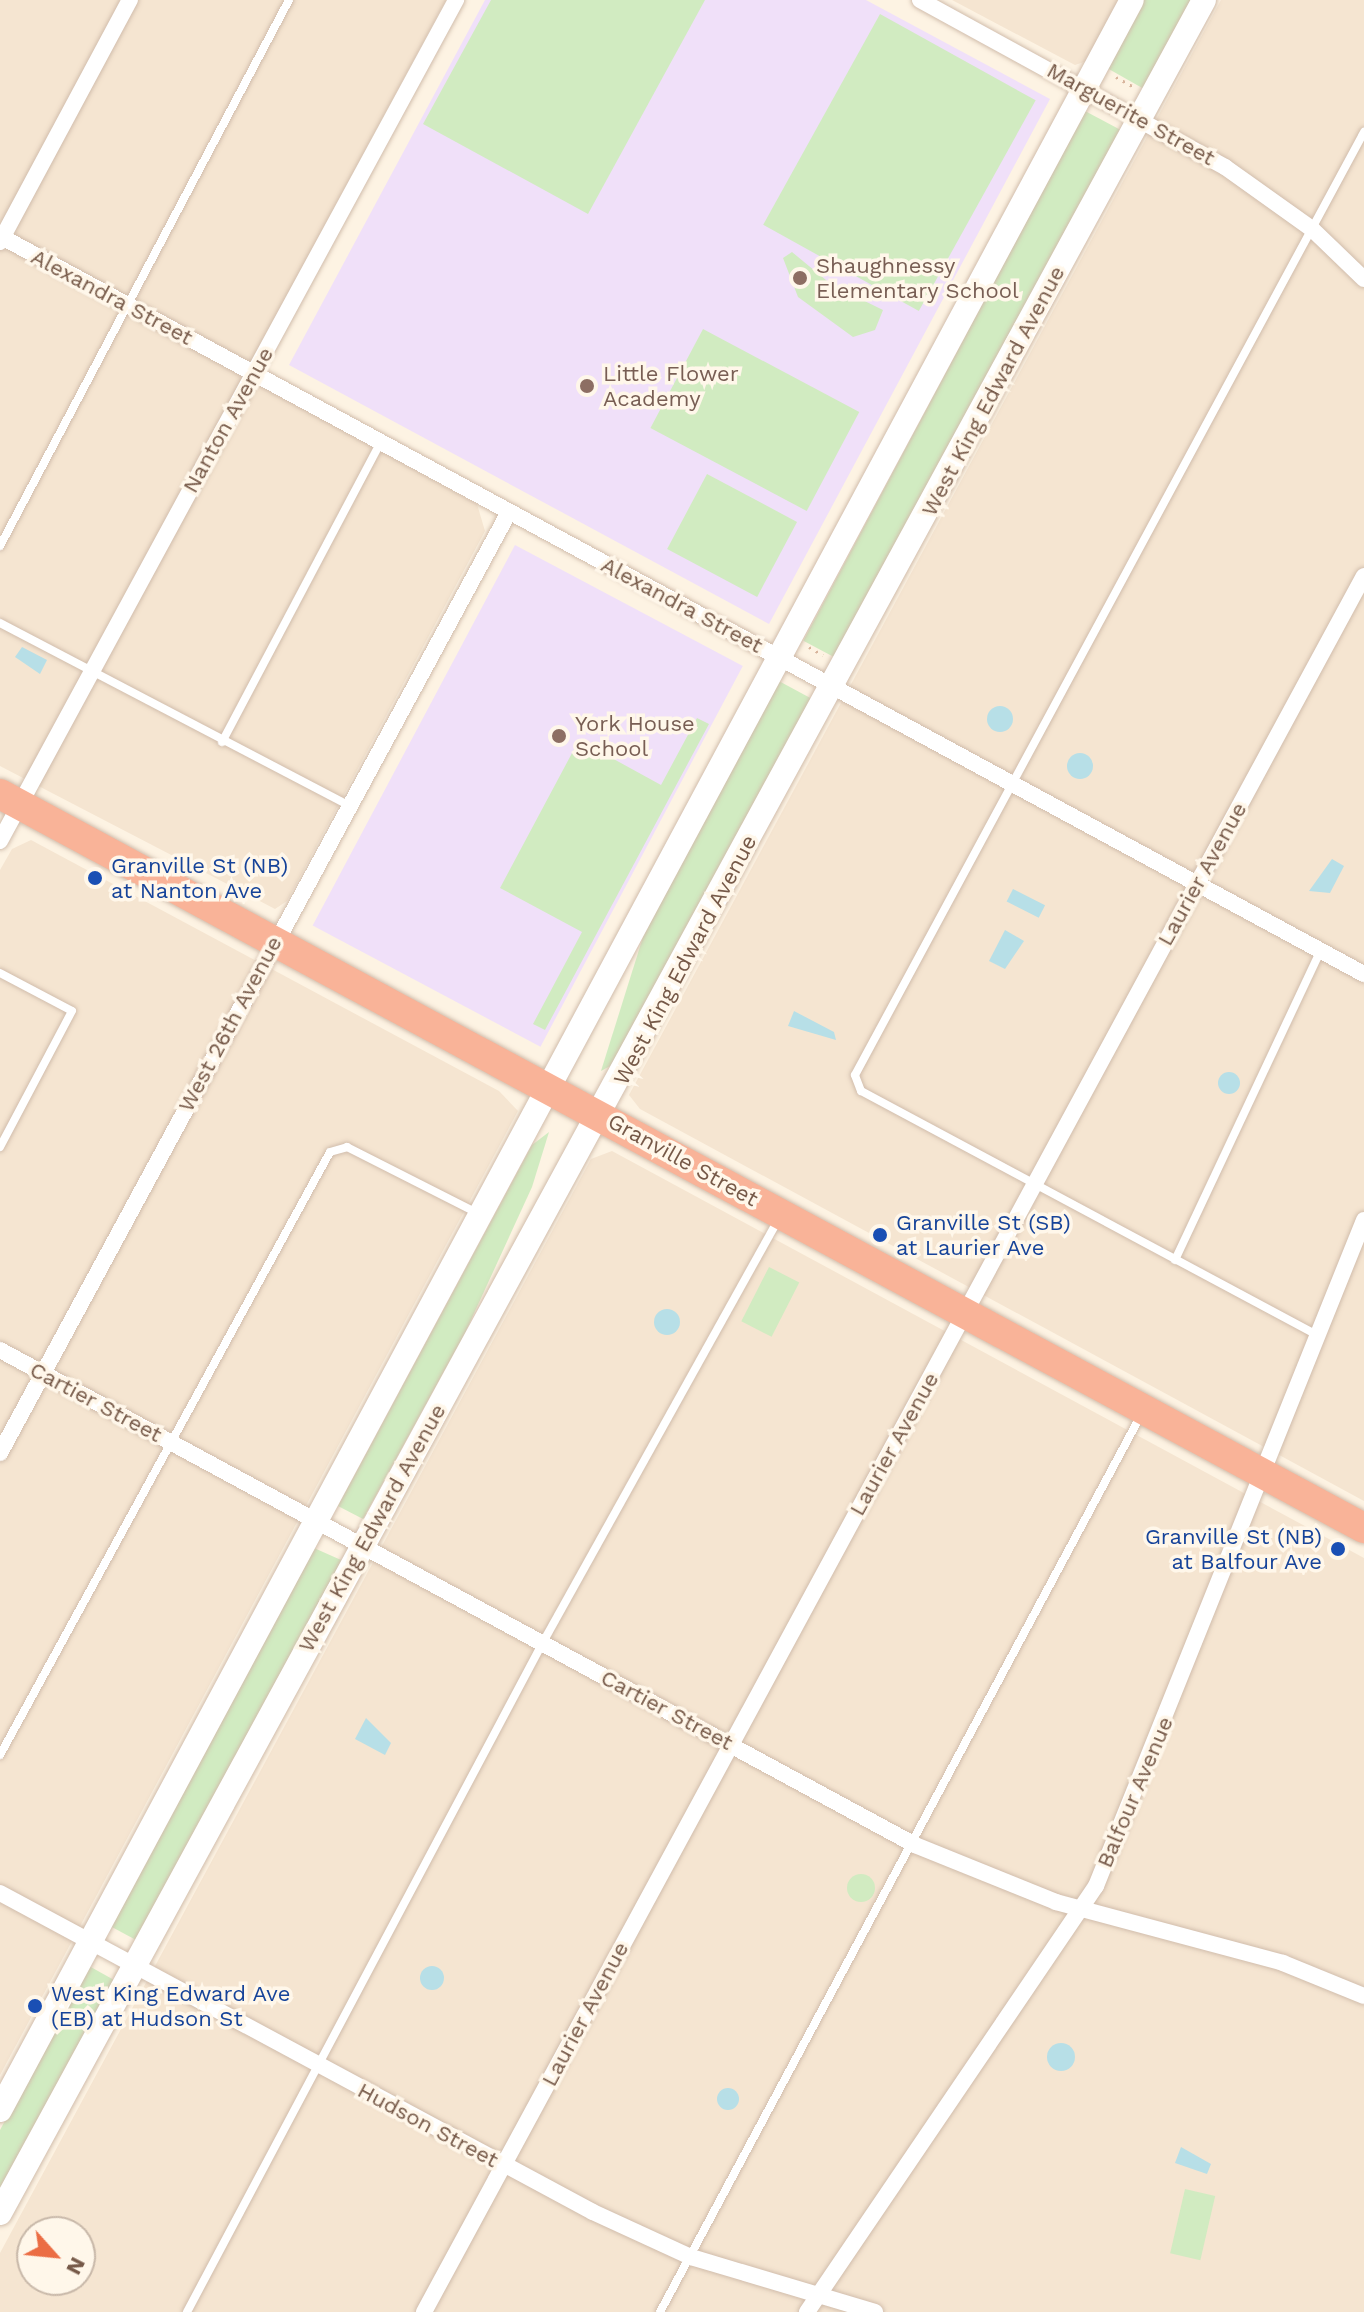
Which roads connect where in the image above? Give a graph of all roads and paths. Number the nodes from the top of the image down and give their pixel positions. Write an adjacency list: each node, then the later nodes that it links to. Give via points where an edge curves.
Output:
1 (130, 0): 14 (street)
2 (289, 0): 16 (lane)
3 (456, 0): 17 (street, Nanton Avenue)
4 (920, 0): 7 (street, Marguerite Street)
5 (1132, 0): 9 (main road)
6 (1204, 0): 11 (main road, West King Edward Avenue)
7 (945, 6): 9 (street, Marguerite Street)
8 (1106, 71): 10 (path)
9 (1084, 86): 11 (street, Marguerite Street); 24 (main road)
10 (1143, 92)
11 (1142, 117): 13 (street, Marguerite Street); 27 (main road, West King Edward Avenue)
12 (1364, 132): 13 (lane)
13 (1312, 229): 15 (street, Marguerite Street); 29 (lane)
14 (1, 239): 16 (street, Alexandra Street)
15 (1364, 279)
16 (128, 305): 17 (street, Alexandra Street); 20 (lane)
17 (253, 373): 18 (street, Alexandra Street); 26 (street, Nanton Avenue)
18 (381, 442): 19 (street, Alexandra Street); 28 (lane)
19 (509, 512): 24 (street, Alexandra Street); 31 (street, West 26th Avenue)
20 (0, 546)
21 (1364, 576): 33 (street, Laurier Avenue)
22 (0, 623): 26 (lane)
23 (799, 641): 25 (path)
24 (779, 657): 27 (street, Alexandra Street); 38 (main road)
25 (835, 661)
26 (92, 671): 28 (lane); 30 (street, Nanton Avenue)
27 (833, 686): 29 (street, Alexandra Street); 39 (main road, West King Edward Avenue)
28 (222, 742): 31 (lane)
29 (1013, 782): 33 (street, Alexandra Street); 41 (lane, via 855,1075 861,1091)
30 (10, 799): 32 (street, Nanton Avenue); 34 (highway, Granville Street)
31 (348, 805): 34 (street, West 26th Avenue)
32 (0, 841)
33 (1197, 882): 35 (street, Alexandra Street); 41 (street, Laurier Avenue)
34 (274, 941): 38 (highway, Granville Street); 49 (street, West 26th Avenue)
35 (1321, 950): 37 (street, Alexandra Street); 45 (lane)
36 (0, 973): 40 (lane, via 72,1011)
37 (1364, 974)
38 (547, 1087): 39 (highway, Granville Street); 42 (main road)
39 (600, 1115): 43 (highway, Granville Street); 56 (main road, West King Edward Avenue)
40 (0, 1147)
41 (1034, 1187): 45 (lane); 46 (street, Laurier Avenue)
42 (479, 1214): 51 (lane, via 347,1147 330,1152); 54 (main road)
43 (782, 1214): 46 (highway, Granville Street); 57 (lane)
44 (1364, 1220): 47 (street, Balfour Avenue)
45 (1175, 1260): 47 (lane)
46 (965, 1313): 50 (highway, Granville Street); 58 (street, Laurier Avenue)
47 (1319, 1336): 53 (street, Balfour Avenue)
48 (0, 1350): 49 (street, Cartier Street)
49 (43, 1374): 51 (street, Cartier Street); 52 (street, West 26th Avenue)
50 (1144, 1409): 53 (highway, Granville Street); 60 (lane)
51 (170, 1442): 54 (street, Cartier Street); 59 (lane)
52 (0, 1453)
53 (1263, 1474): 55 (highway, Granville Street); 62 (street, Balfour Avenue)
54 (318, 1521): 56 (street, Cartier Street); 63 (main road)
55 (1364, 1528)
56 (362, 1546): 57 (street, Cartier Street); 64 (main road, West King Edward Avenue)
57 (542, 1644): 58 (street, Cartier Street); 66 (lane)
58 (731, 1743): 60 (street, Cartier Street); 68 (street, Laurier Avenue)
59 (0, 1755)
60 (915, 1845): 62 (street, Cartier Street); 70 (lane)
61 (0, 1893): 63 (street, Hudson Street)
62 (1081, 1909): 65 (street, Cartier Street, via 1283,1963); 71 (street, Balfour Avenue)
63 (91, 1942): 64 (street, Hudson Street); 67 (main road)
64 (135, 1965): 66 (street, Hudson Street); 69 (main road, West King Edward Avenue)
65 (1364, 1996)
66 (320, 2067): 68 (street, Hudson Street); 72 (lane)
67 (0, 2110)
68 (503, 2166): 70 (street, Hudson Street); 73 (street, Laurier Avenue)
69 (0, 2213)
70 (691, 2257): 71 (street, Hudson Street); 74 (lane)
71 (817, 2297): 75 (street, Balfour Avenue); 76 (street, Hudson Street)
72 (187, 2312)
73 (424, 2312)
74 (660, 2312)
75 (807, 2312)
76 (875, 2312)

